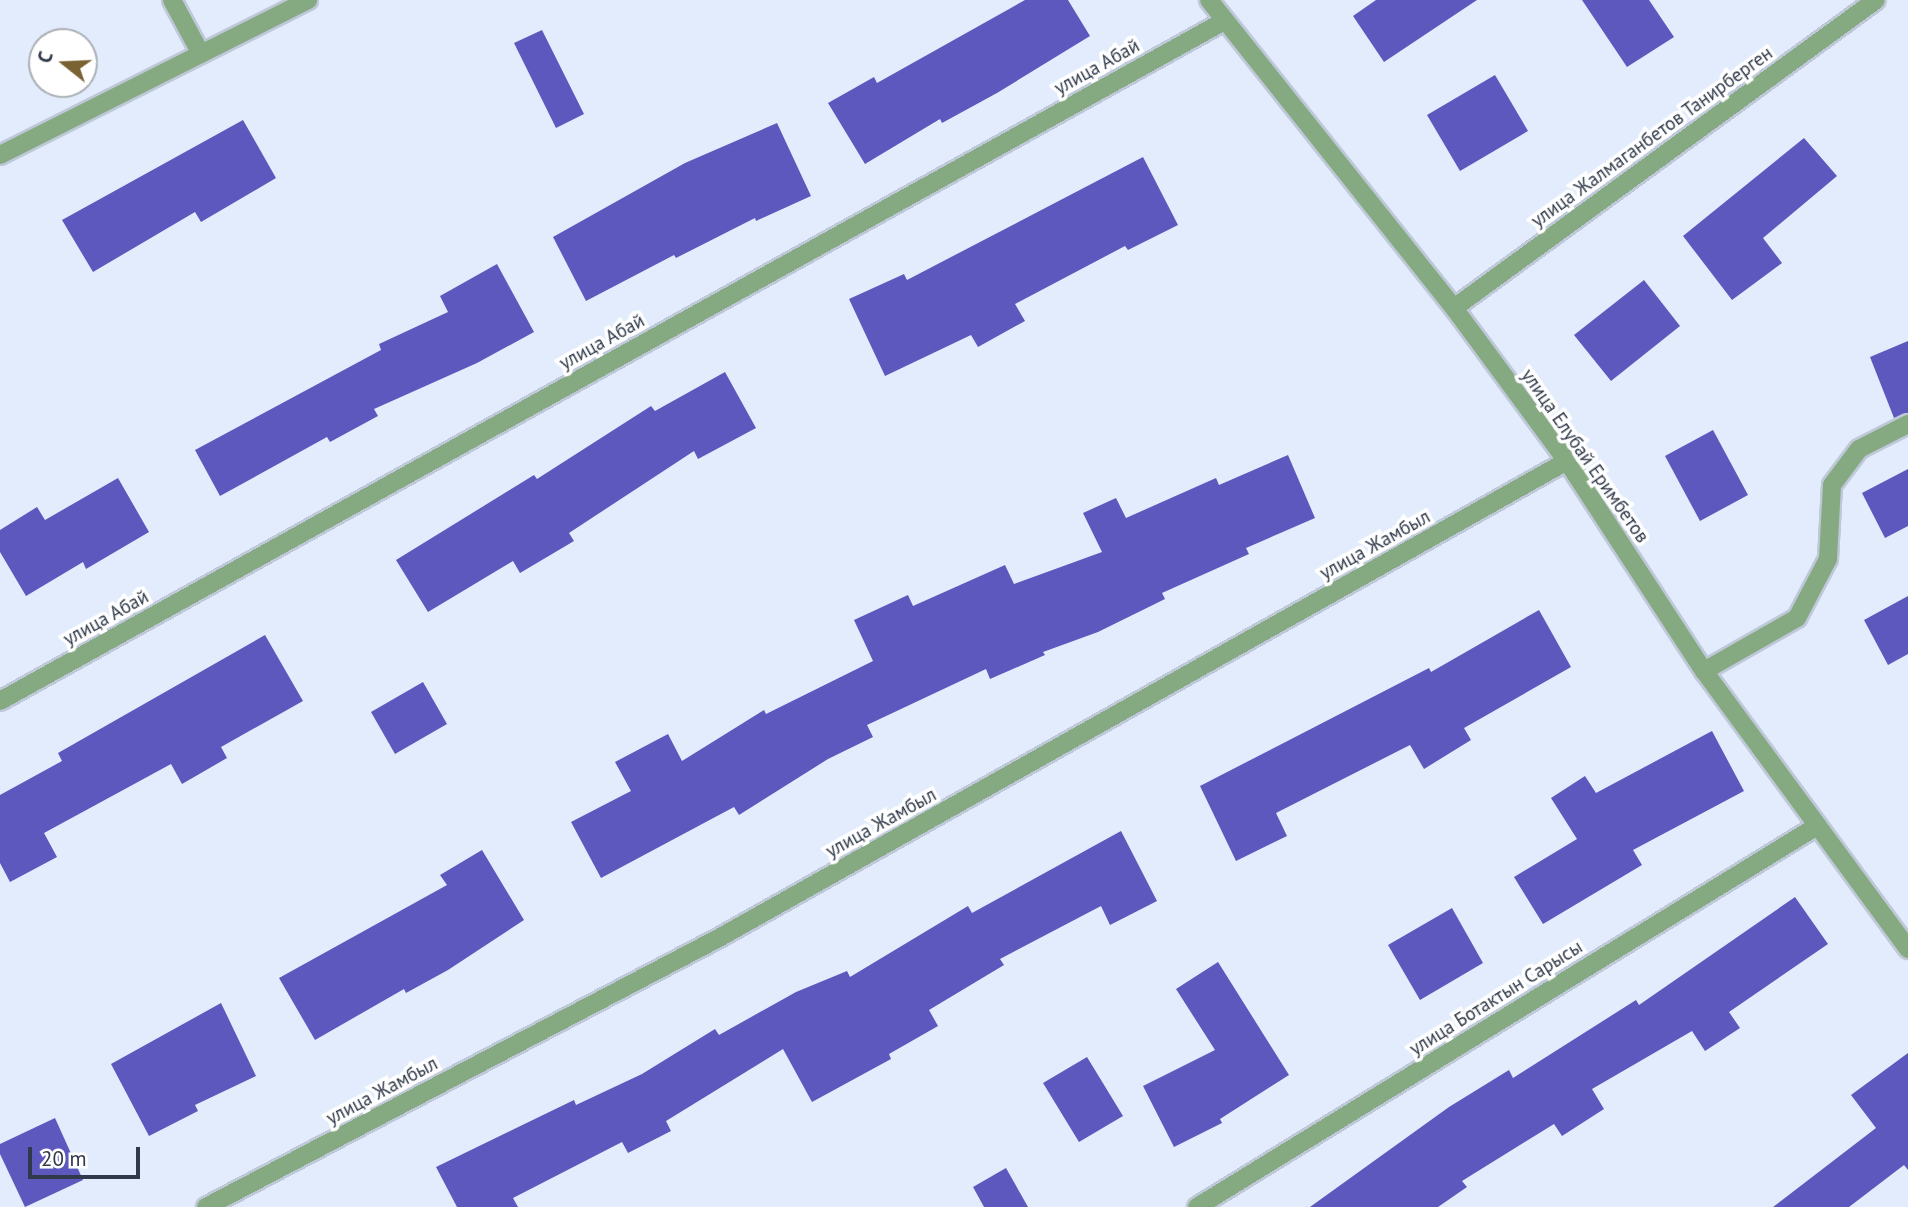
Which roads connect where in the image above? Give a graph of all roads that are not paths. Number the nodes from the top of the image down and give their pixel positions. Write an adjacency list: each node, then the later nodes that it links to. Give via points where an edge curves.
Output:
1 (172, 0): 6 (street)
2 (308, 0): 6 (street)
3 (1209, 0): 5 (street, улица Елубай Еримбетов)
4 (1876, 0): 8 (street, улица Жалмаганбетов Танирберген)
5 (1224, 20): 8 (street, улица Елубай Еримбетов); 12 (street, улица Абай)
6 (201, 54): 7 (street)
7 (0, 155)
8 (1454, 308): 10 (street, улица Елубай Еримбетов)
9 (1908, 425): 11 (street, via 1859,449 1832,485 1828,559 1797,618)
10 (1567, 461): 11 (street, улица Елубай Еримбетов); 15 (street, улица Жамбыл, via 717,939)
11 (1703, 671): 13 (street, улица Елубай Еримбетов)
12 (0, 701)
13 (1817, 826): 14 (street, улица Елубай Еримбетов); 16 (street, улица Ботактын Сарысы)
14 (1908, 949)
15 (206, 1207)
16 (1197, 1207)

